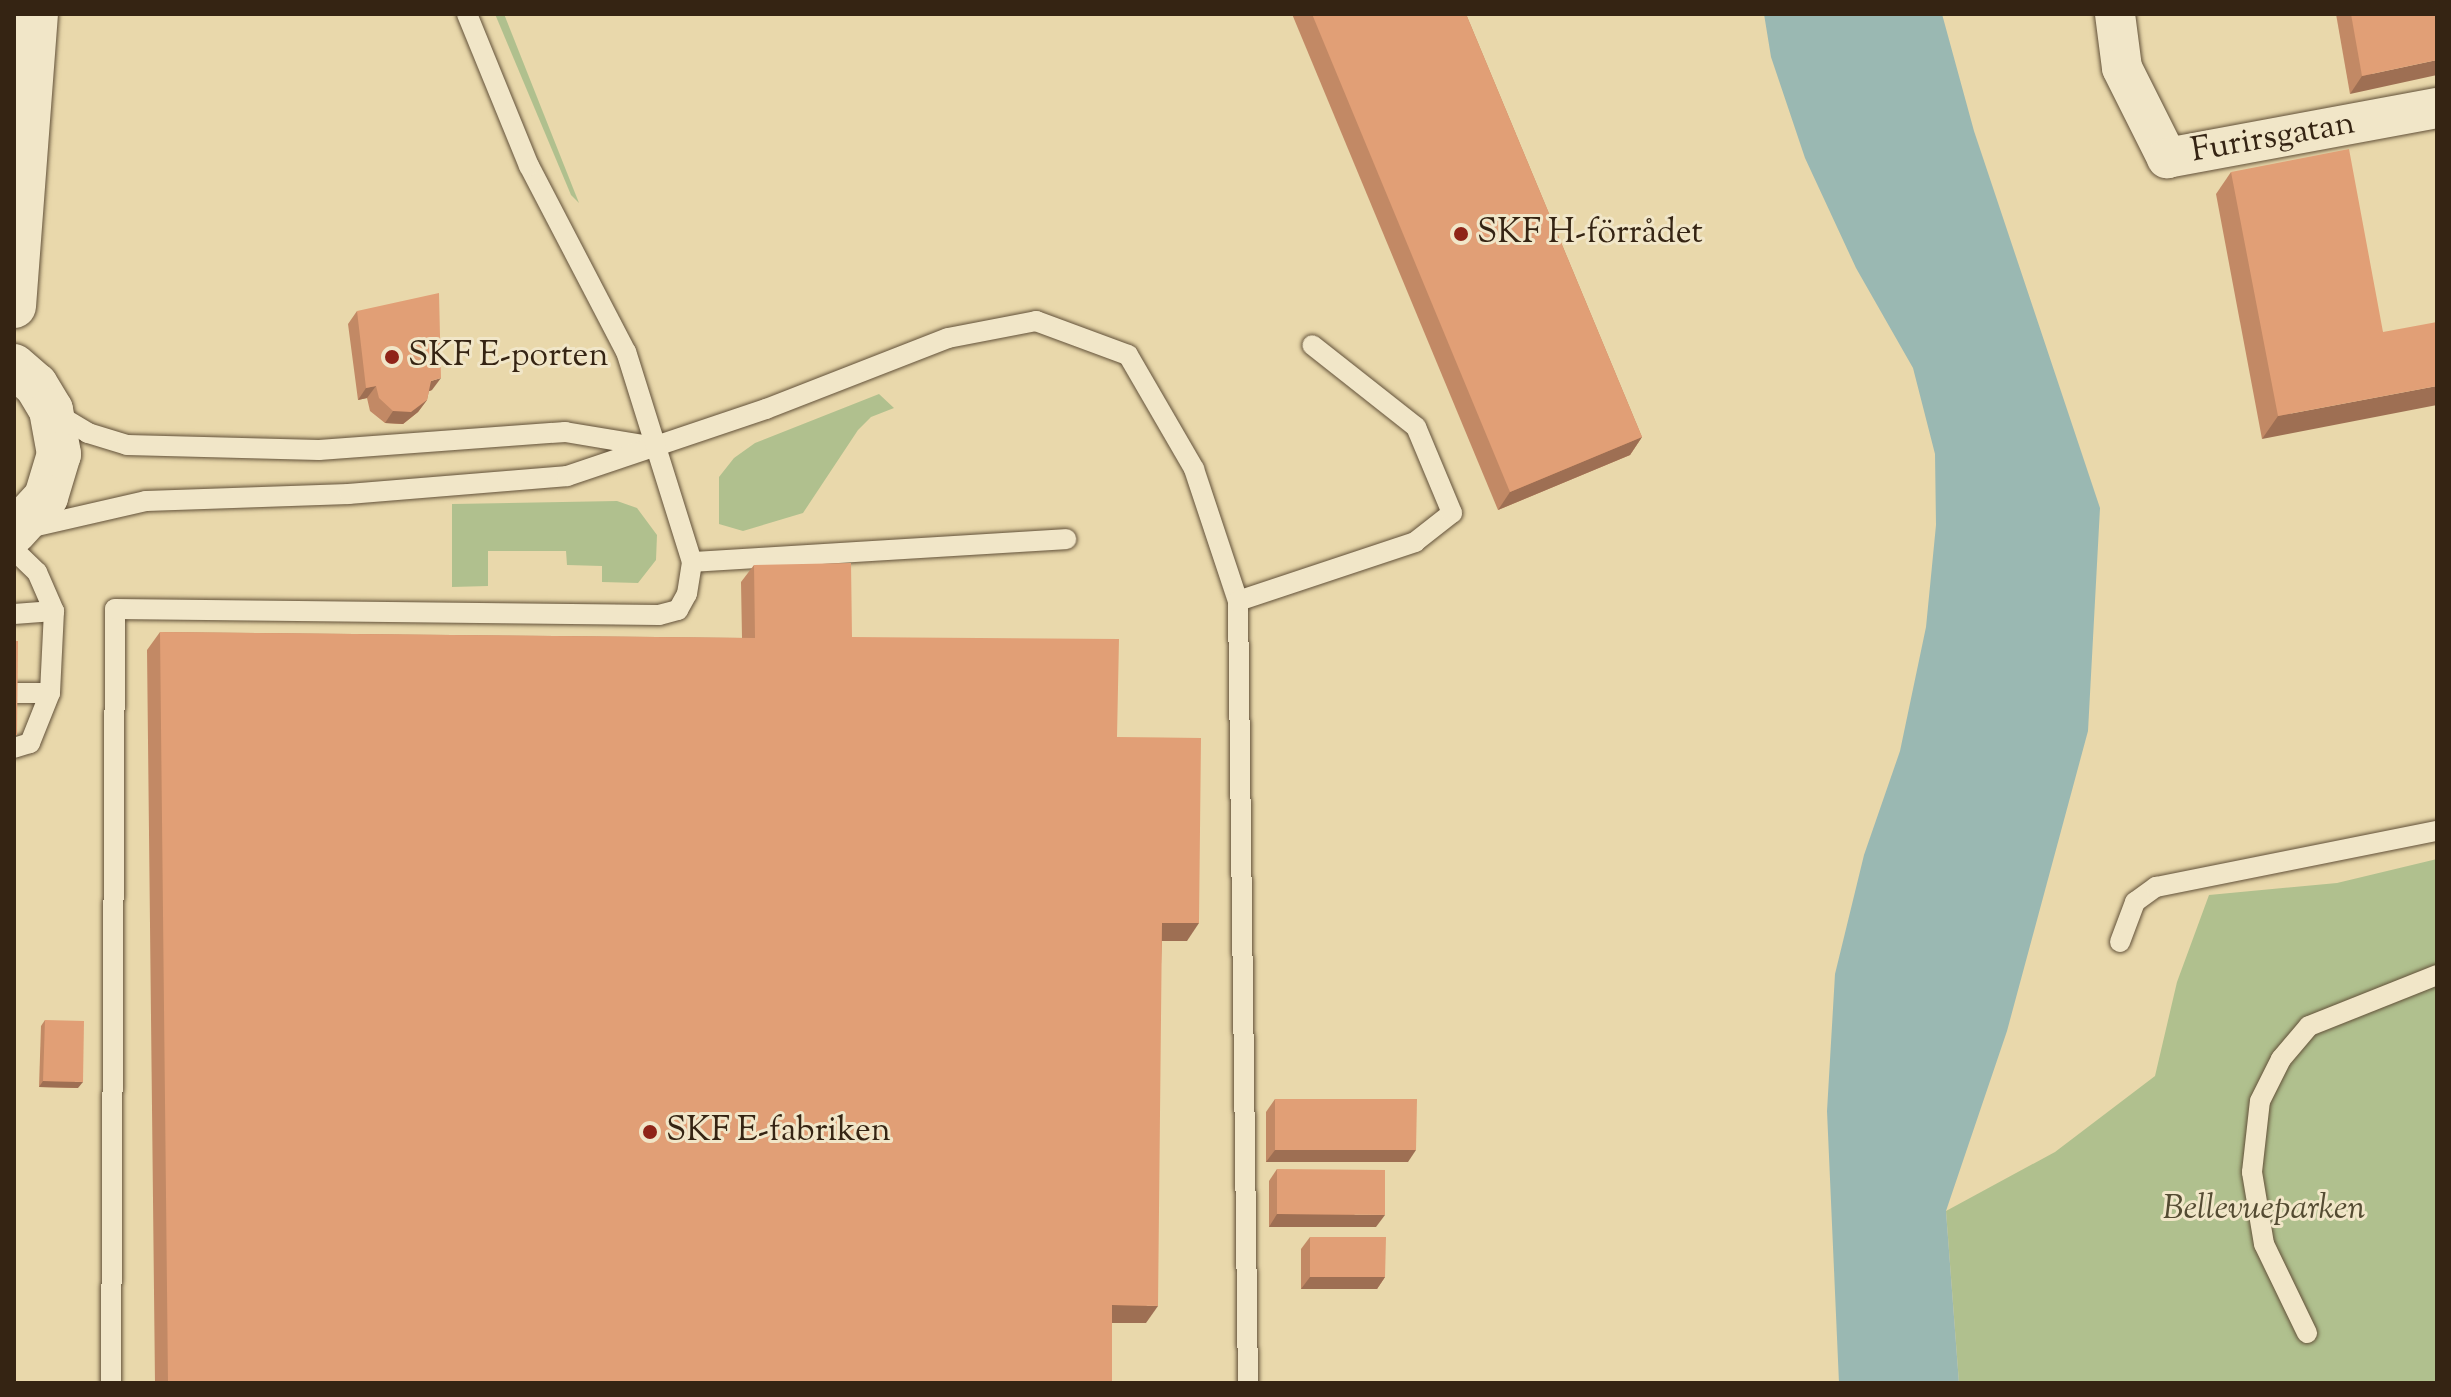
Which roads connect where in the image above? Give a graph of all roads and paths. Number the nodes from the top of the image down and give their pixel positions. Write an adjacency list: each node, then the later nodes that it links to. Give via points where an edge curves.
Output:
1 (36, 14): 5 (street)
2 (467, 14): 9 (lane, via 529,166 626,352)
3 (2115, 14): 4 (street, Furirsgatan, via 2122,68 2167,158)
4 (2437, 108)
5 (14, 306)
6 (1312, 345): 13 (lane, via 1416,427 1452,513 1415,542)
7 (14, 366): 8 (street)
8 (51, 410): 9 (lane, via 88,433 127,445 319,450 565,432); 10 (street, via 59,439 57,469 38,510)
9 (654, 447): 10 (lane, via 567,476 349,494 146,501); 12 (lane); 13 (lane, via 948,338 1036,321 1128,355 1194,469)
10 (15, 538): 14 (lane)
11 (1066, 539): 12 (lane)
12 (692, 562): 23 (lane, via 687,594 678,610 659,615 115,609)
13 (1238, 601): 24 (lane)
14 (54, 611): 15 (lane); 17 (lane)
15 (14, 614)
16 (14, 693): 17 (lane)
17 (50, 693): 18 (lane, via 30,743)
18 (14, 748)
19 (2437, 831): 20 (lane, via 2156,887 2135,902)
20 (2120, 942)
21 (2437, 975): 22 (lane, via 2309,1026 2281,1059 2260,1101 2252,1172 2264,1244)
22 (2307, 1333)
23 (111, 1383)
24 (1248, 1383)

